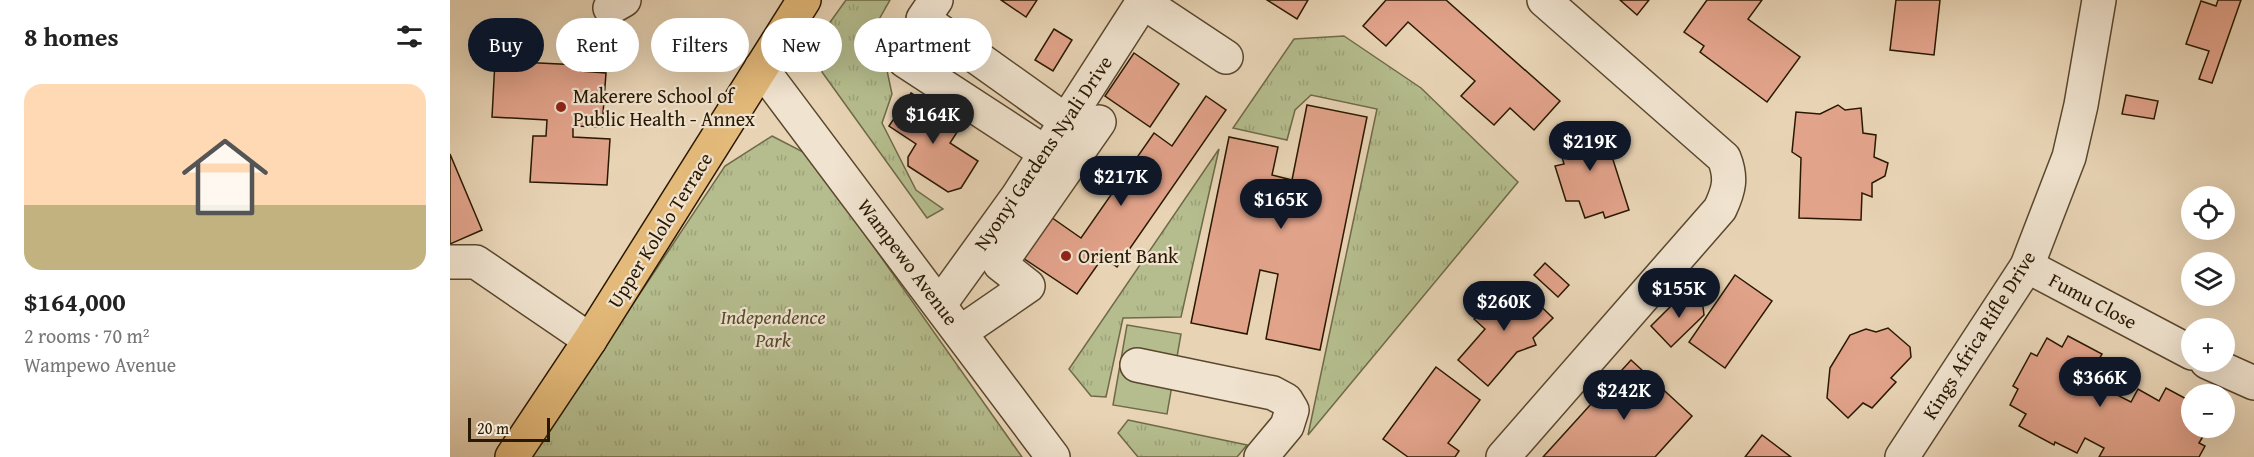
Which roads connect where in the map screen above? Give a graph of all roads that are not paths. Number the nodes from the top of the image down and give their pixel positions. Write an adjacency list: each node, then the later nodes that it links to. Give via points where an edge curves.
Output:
1 (804, 0): 6 (main road, Upper Kololo Terrace)
2 (936, 0): 11 (street, via 923,19)
3 (1544, 0): 27 (street, via 1724,158 1730,188 1720,209)
4 (2098, 0): 16 (street, Kings Africa Rifle Drive, via 2069,157)
5 (1143, 1): 7 (street); 11 (street, Nyonyi Gardens Nyali Drive)
6 (793, 18)
7 (1226, 57)
8 (761, 68): 19 (main road, Upper Kololo Terrace)
9 (764, 72): 17 (street, Wampewo Avenue)
10 (922, 72): 13 (street)
11 (1066, 121): 13 (street, Nyonyi Gardens Nyali Drive)
12 (1099, 122): 14 (street)
13 (1046, 153): 14 (street, Nyonyi Gardens Nyali Drive)
14 (1028, 202): 17 (street, Nyonyi Gardens Nyali Drive); 18 (street, via 1000,264 1028,286)
15 (450, 262): 19 (street, via 476,261)
16 (2027, 266): 20 (street, Fumu Close); 28 (street, Kings Africa Rifle Drive)
17 (940, 304): 18 (street, Wampewo Avenue)
18 (961, 332): 25 (street, Wampewo Avenue)
19 (590, 340): 24 (main road, Upper Kololo Terrace)
20 (2181, 348)
21 (1137, 365): 26 (street, via 1273,393 1286,400 1292,410 1287,426)
22 (2229, 372): 23 (street)
23 (2254, 383)
24 (512, 457)
25 (1053, 457)
26 (1261, 457)
27 (1503, 457)
28 (1902, 457)

